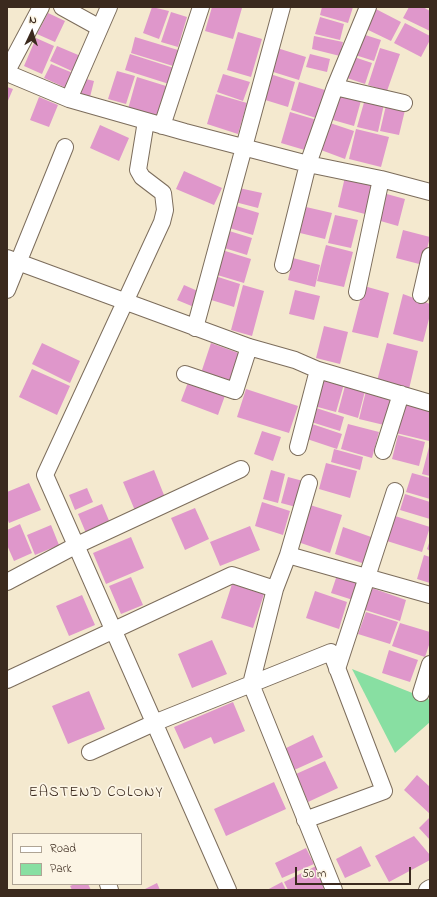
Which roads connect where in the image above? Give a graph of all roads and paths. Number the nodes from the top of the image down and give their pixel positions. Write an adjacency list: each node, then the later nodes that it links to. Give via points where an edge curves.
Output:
1 (41, 7): 8 (street)
2 (62, 7): 7 (street)
3 (109, 7): 7 (street)
4 (201, 7): 13 (street)
5 (282, 7): 14 (street)
6 (368, 7): 9 (street)
7 (100, 28): 10 (street)
8 (7, 72): 10 (street)
9 (335, 87): 11 (street); 16 (street)
10 (69, 99): 12 (street)
11 (404, 103)
12 (146, 121): 13 (street); 25 (street, via 138,170 142,177 163,194 165,210)
13 (162, 126): 14 (street)
14 (243, 146): 16 (street); 26 (street)
15 (65, 148): 20 (street)
16 (308, 164): 17 (street); 21 (street)
17 (381, 179): 18 (street); 23 (street)
18 (430, 192)
19 (430, 256): 24 (street)
20 (12, 261): 22 (street); 25 (street)
21 (283, 265)
22 (7, 290)
23 (358, 292)
24 (421, 295)
25 (126, 303): 26 (street); 37 (street, via 44,475)
26 (195, 328): 27 (street)
27 (249, 347): 28 (street); 29 (street, via 235,391)
28 (318, 370): 30 (street); 32 (street)
29 (185, 374)
30 (401, 394): 31 (street); 33 (street)
31 (430, 403)
32 (298, 447)
33 (383, 451)
34 (241, 469): 37 (street)
35 (309, 483): 38 (street)
36 (395, 491): 39 (street)
37 (75, 546): 40 (street); 43 (street)
38 (288, 555): 39 (street); 41 (street)
39 (368, 576): 42 (street); 45 (street)
40 (7, 582)
41 (275, 589): 43 (street, via 232,575); 47 (street)
42 (430, 595)
43 (112, 631): 46 (street); 49 (street)
44 (430, 664): 48 (street)
45 (337, 670): 47 (street, via 330,652); 51 (street, via 384,791)
46 (7, 680)
47 (251, 684): 49 (street); 51 (street)
48 (421, 693)
49 (154, 723): 50 (street); 53 (street)
50 (90, 752)
51 (305, 820): 54 (street)
52 (430, 888): 55 (street)
53 (228, 890)
54 (334, 890)
55 (427, 890)

